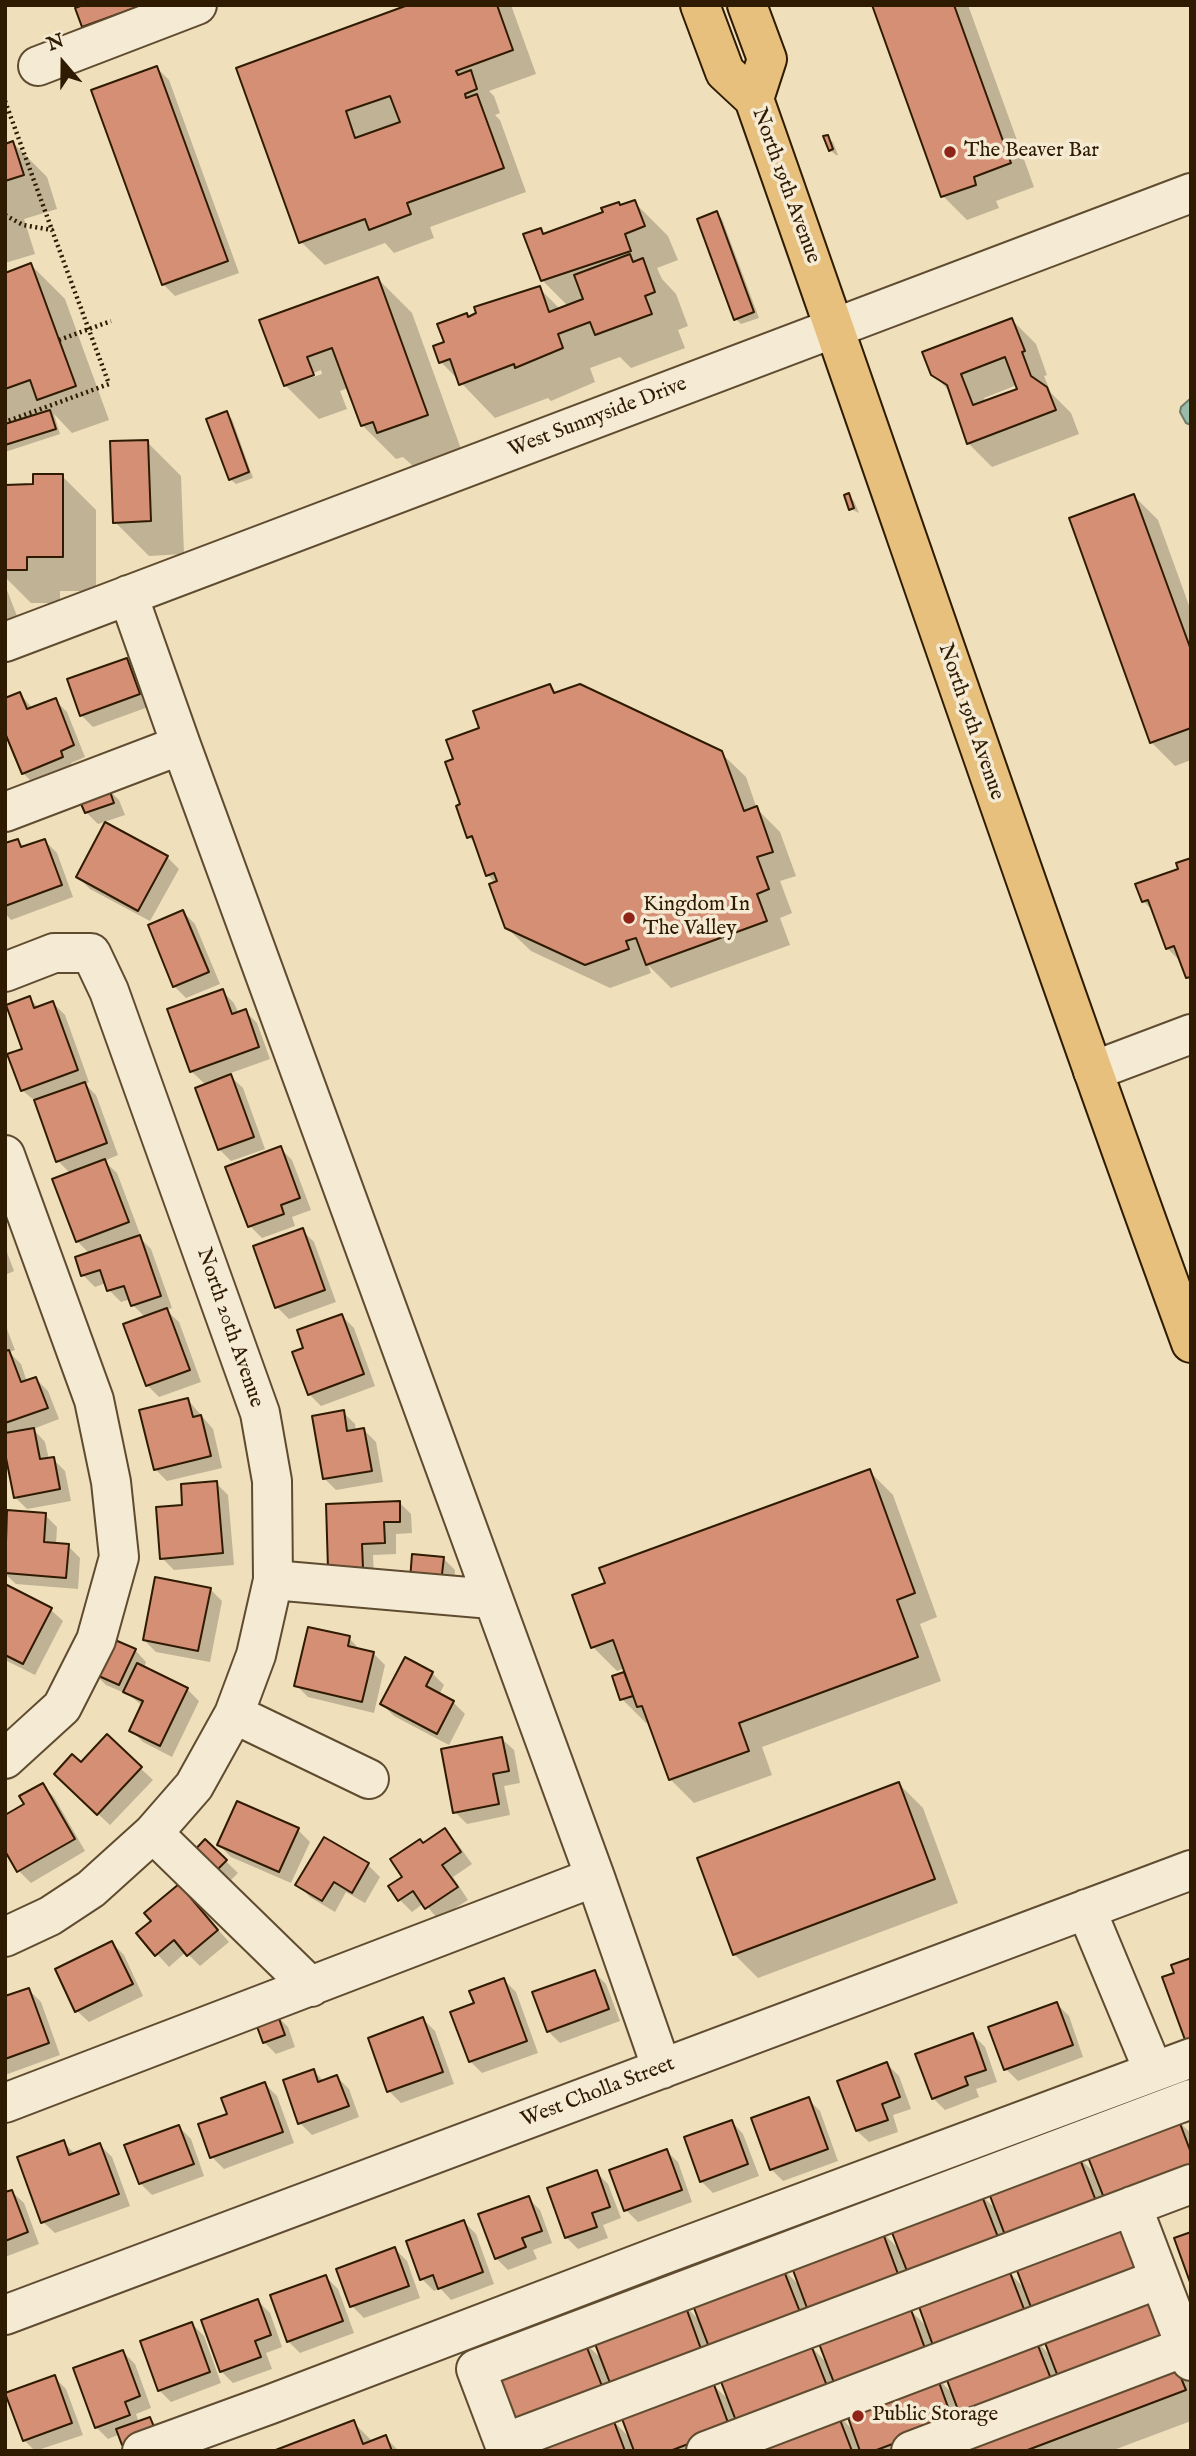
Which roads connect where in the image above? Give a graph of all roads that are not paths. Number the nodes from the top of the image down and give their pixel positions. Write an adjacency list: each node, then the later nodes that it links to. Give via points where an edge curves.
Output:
1 (197, 5): 4 (street)
2 (700, 5): 5 (main road, North 19th Avenue, via 725,72)
3 (747, 5): 5 (main road, North 19th Avenue, via 767,60)
4 (38, 66)
5 (754, 99): 7 (main road, North 19th Avenue)
6 (1191, 193): 7 (street, West Sunnyside Drive)
7 (836, 328): 8 (street, West Sunnyside Drive); 14 (main road, North 19th Avenue)
8 (128, 595): 9 (street, West Sunnyside Drive); 10 (street)
9 (5, 642)
10 (181, 745): 11 (street); 18 (street)
11 (5, 812)
12 (5, 972): 17 (street, North 20th Avenue, via 54,953 91,953 108,991 260,1413 272,1481)
13 (1191, 1034): 14 (street)
14 (1093, 1071): 16 (main road, North 19th Avenue)
15 (5, 1155): 20 (street, via 94,1401 111,1482 119,1557 96,1640 62,1707)
16 (1191, 1343)
17 (273, 1580): 18 (street); 19 (street, North 20th Avenue, via 256,1655)
18 (491, 1599): 24 (street)
19 (234, 1714): 21 (street); 22 (street, North 20th Avenue, via 194,1786)
20 (5, 1759)
21 (369, 1779)
22 (153, 1833): 26 (street, North 20th Avenue, via 91,1889 50,1916); 27 (street)
23 (1190, 1872): 25 (street, West Cholla Street)
24 (594, 1877): 27 (street); 30 (street)
25 (1086, 1909): 29 (street); 30 (street, West Cholla Street)
26 (5, 1937)
27 (311, 1987): 32 (street)
28 (1191, 2058): 39 (street)
29 (1150, 2065)
30 (662, 2069): 36 (street, West Cholla Street)
31 (1191, 2099): 38 (street, via 476,2369)
32 (5, 2103)
33 (1191, 2184): 34 (street)
34 (1132, 2206): 35 (street); 38 (street)
35 (1160, 2279): 37 (street); 40 (street)
36 (5, 2315)
37 (1188, 2354): 41 (street)
38 (506, 2447)
39 (142, 2451)
40 (706, 2451)
41 (911, 2451)

